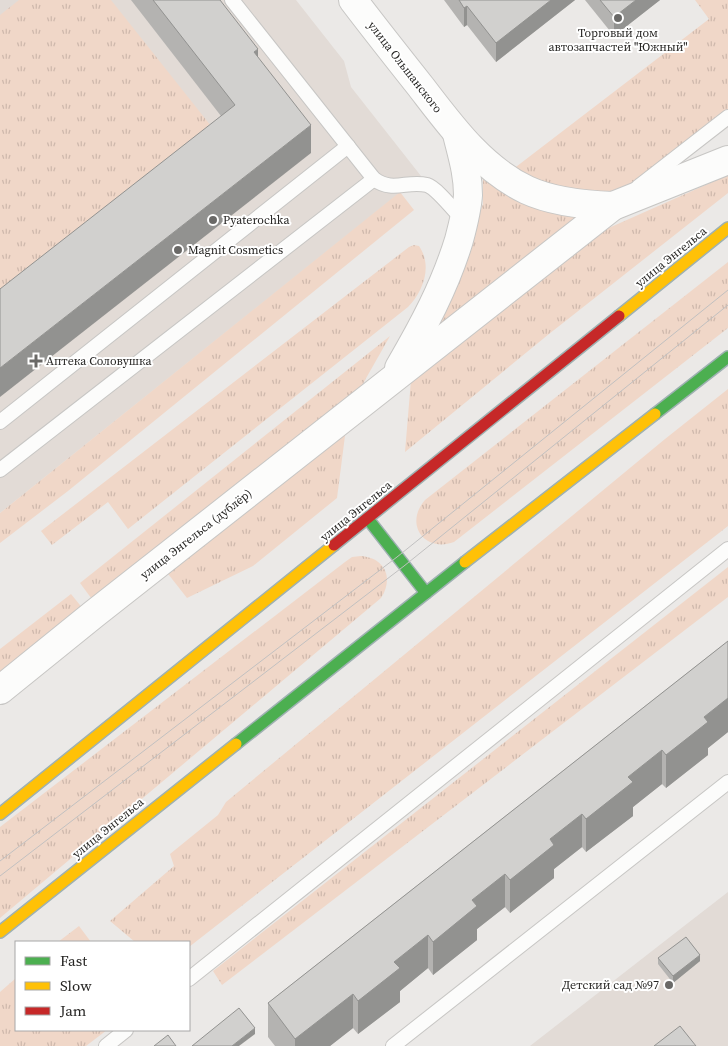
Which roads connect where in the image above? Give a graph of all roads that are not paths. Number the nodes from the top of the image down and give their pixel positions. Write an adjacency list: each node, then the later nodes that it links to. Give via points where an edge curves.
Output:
1 (232, 0): 5 (lane)
2 (353, 0): 4 (street, улица Ольшанского)
3 (728, 117): 8 (lane)
4 (457, 133): 8 (street, улица Ольшанского, via 484,161 527,190 568,202); 9 (street, via 466,169 468,195)
5 (348, 146): 7 (lane); 13 (lane)
6 (728, 160): 8 (street)
7 (374, 179): 9 (lane, via 392,186 430,186); 14 (lane)
8 (613, 206): 12 (street, улица Энгельса (дублёр))
9 (464, 221): 12 (street, via 444,284)
10 (728, 228): 15 (main road, улица Энгельса)
11 (728, 357): 17 (main road, улица Энгельса)
12 (393, 380): 18 (street, улица Энгельса (дублёр))
13 (0, 422)
14 (0, 470)
15 (368, 519): 17 (main road); 20 (main road, улица Энгельса)
16 (728, 549): 22 (lane)
17 (426, 593): 21 (main road, улица Энгельса)
18 (0, 690)
19 (728, 782): 25 (lane)
20 (0, 814)
21 (0, 932)
22 (190, 978)
23 (125, 1031): 24 (lane)
24 (106, 1046)
25 (393, 1046)

